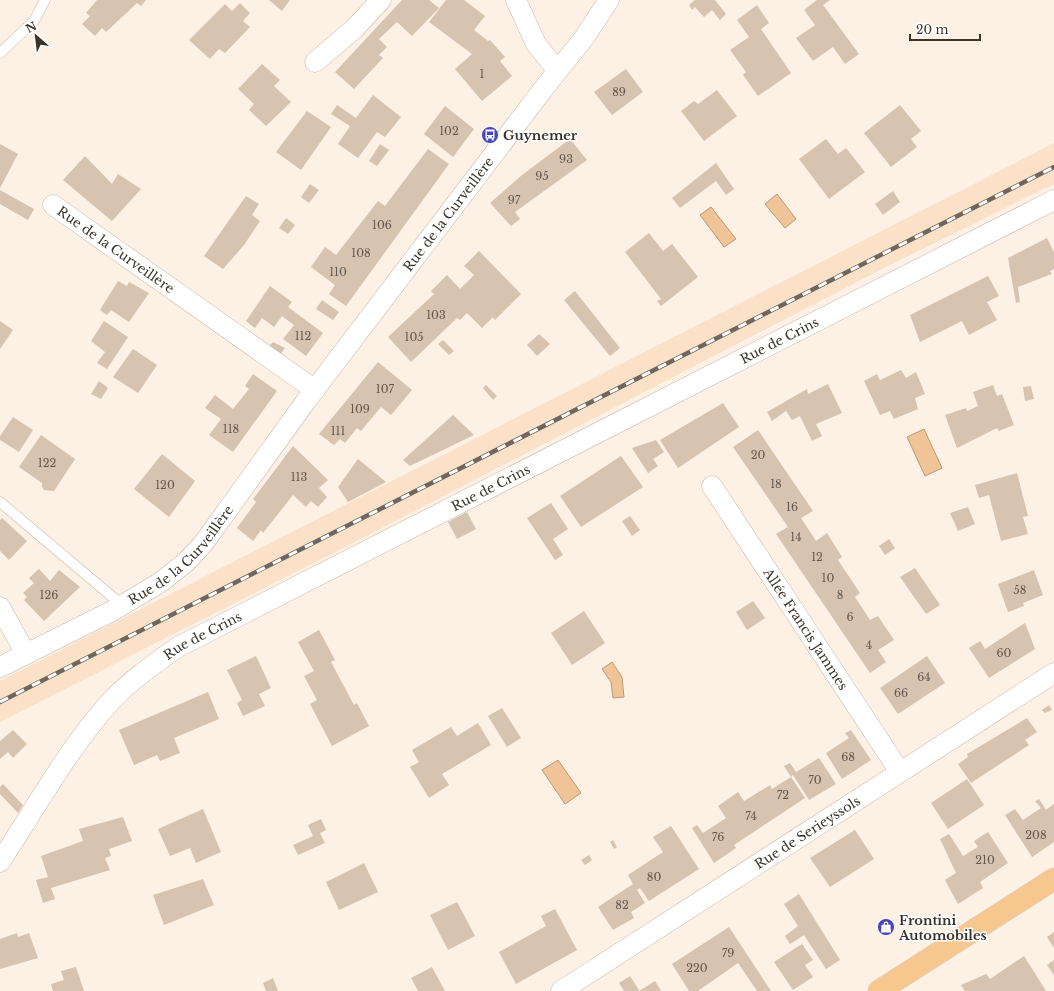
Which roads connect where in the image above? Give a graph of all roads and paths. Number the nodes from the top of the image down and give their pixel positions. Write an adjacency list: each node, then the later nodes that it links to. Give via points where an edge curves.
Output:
1 (46, 0): 5 (lane, via 34,21)
2 (381, 0): 6 (street, via 354,30)
3 (516, 0): 7 (street, via 536,44)
4 (608, 0): 7 (street, Rue de la Curveillère, via 584,38)
5 (0, 53)
6 (315, 62)
7 (557, 70): 10 (street, Rue de la Curveillère)
8 (1054, 200): 19 (street, Rue de Crins, via 178,647 133,680 90,727)
9 (53, 206): 10 (street, Rue de la Curveillère)
10 (315, 390): 13 (street, Rue de la Curveillère, via 203,544 161,582)
11 (712, 486): 18 (street, Allée Francis Jammes)
12 (0, 502): 13 (lane)
13 (122, 605): 15 (street, Rue de la Curveillère)
14 (0, 607): 15 (street)
15 (26, 654): 16 (street, Rue de la Curveillère)
16 (0, 667)
17 (1054, 673): 18 (street, Rue de Serieyssols)
18 (900, 772): 21 (street, Rue de Serieyssols)
19 (0, 862)
20 (1054, 879): 22 (main road)
21 (561, 991)
22 (879, 991)

